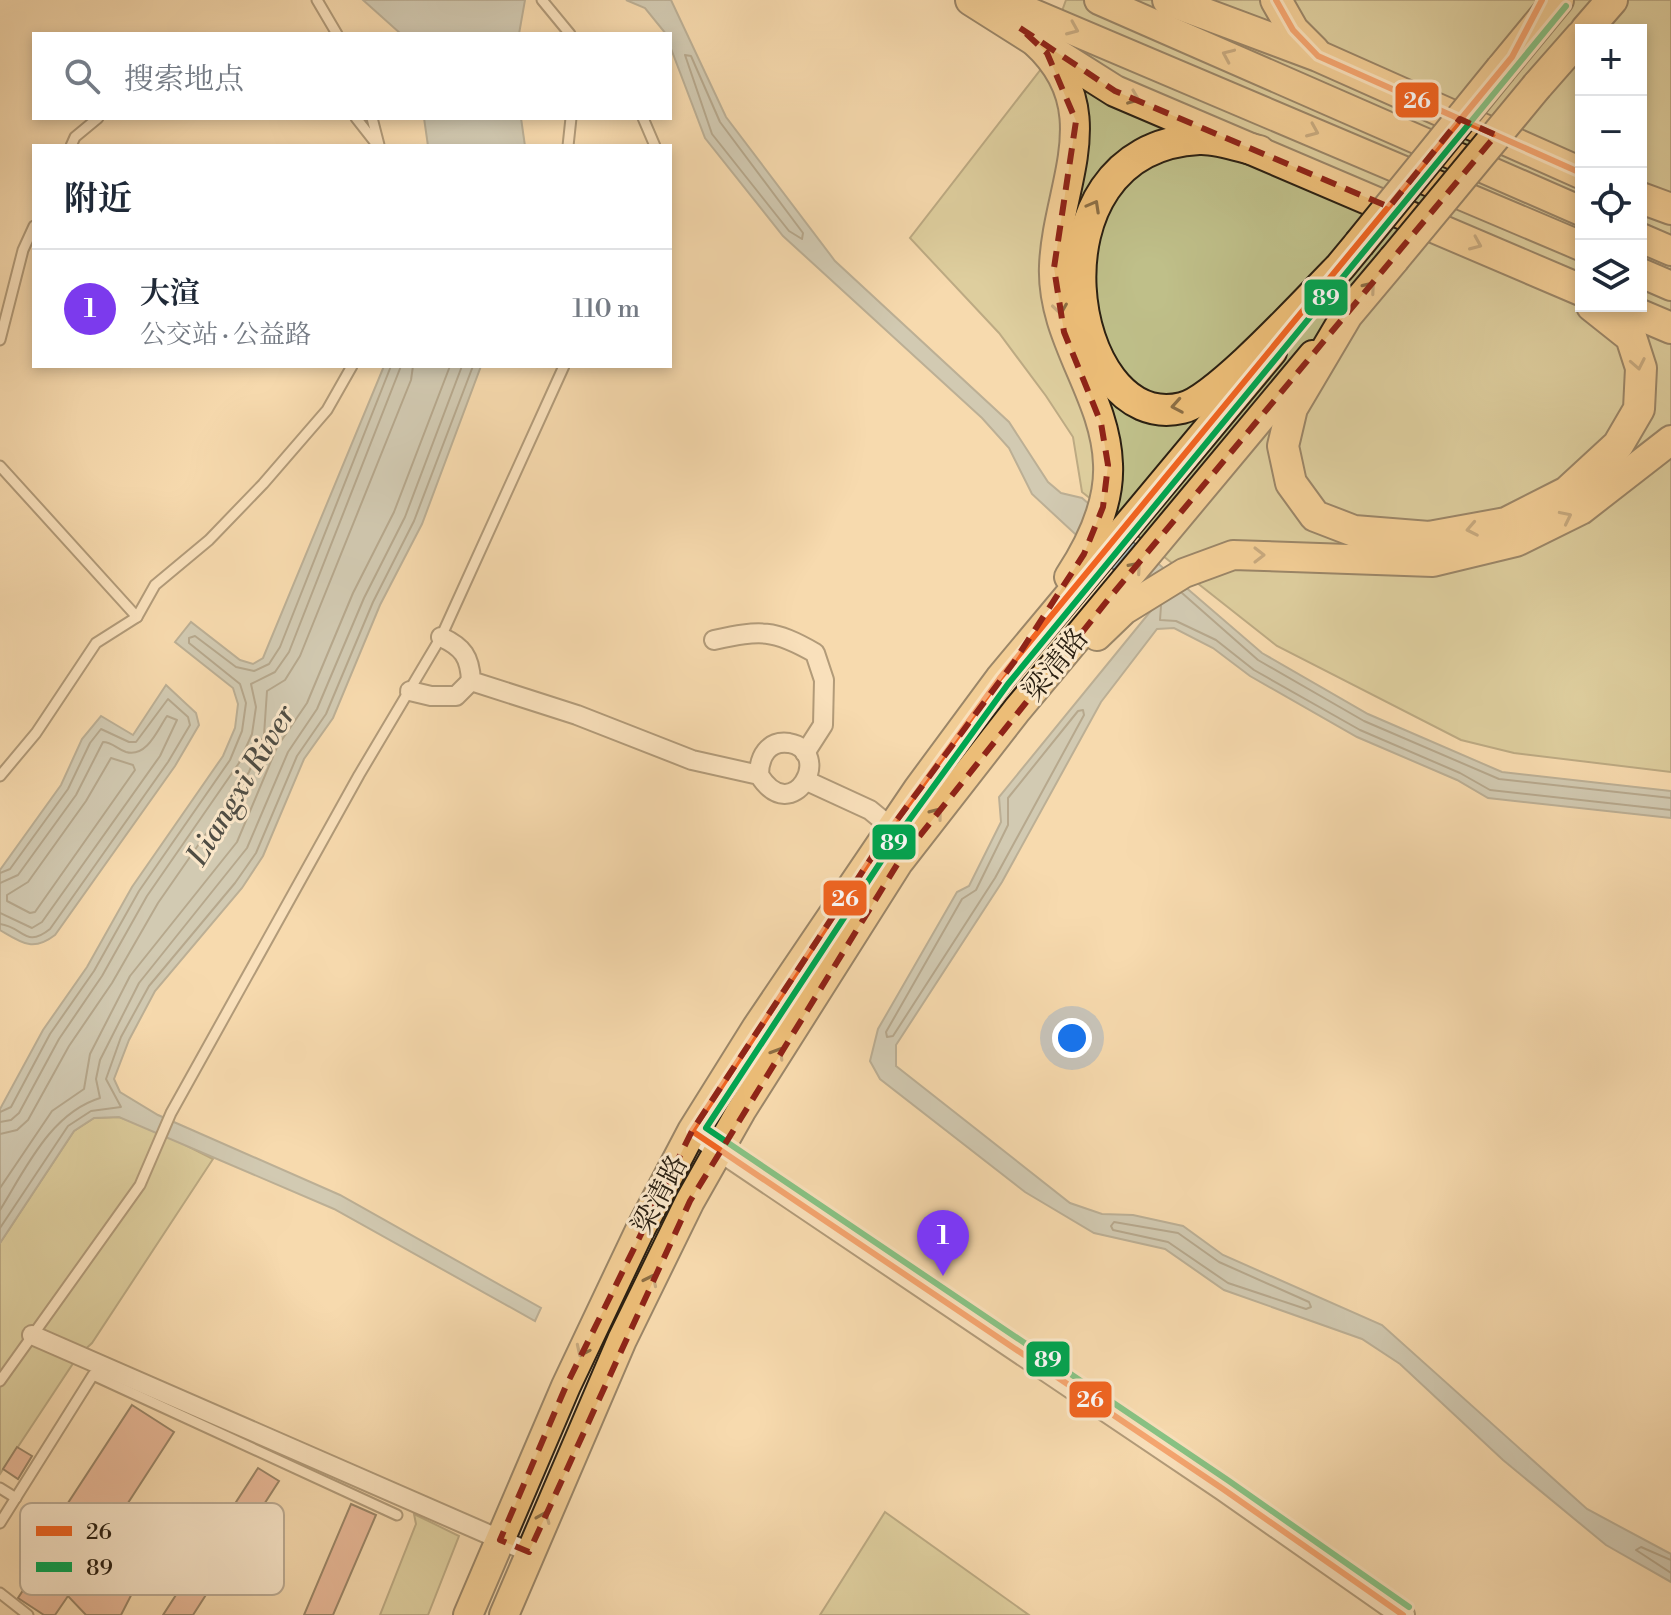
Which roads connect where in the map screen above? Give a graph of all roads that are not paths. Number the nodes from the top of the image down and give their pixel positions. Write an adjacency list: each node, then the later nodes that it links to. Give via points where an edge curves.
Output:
1 (317, 0): 13 (lane)
2 (542, 0): 14 (lane)
3 (971, 0): 12 (highway)
4 (1001, 0): 35 (main road, one-way to 35)
5 (1099, 0): 31 (main road, one-way to 5)
6 (1168, 0): 16 (highway)
7 (1276, 0): 16 (highway, via 1293,30)
8 (1542, 0): 17 (highway)
9 (1558, 0): 17 (highway)
10 (1612, 0): 11 (highway)
11 (1591, 24)
12 (1020, 28): 28 (highway, one-way to 28, via 1115,91); 56 (main road, one-way to 56, via 1047,53 1065,84 1076,121 1075,163 1054,268 1064,332 1101,423 1108,465 1103,507 1084,554)
13 (336, 32)
14 (568, 32)
15 (1575, 43): 45 (highway, one-way to 15, bridge)
16 (1318, 56): 29 (highway)
17 (1506, 63): 37 (highway, bridge)
18 (96, 120): 23 (lane)
19 (358, 120): 24 (lane)
20 (372, 120): 25 (lane)
21 (571, 120): 26 (lane)
22 (644, 120): 27 (lane)
23 (72, 144)
24 (377, 144)
25 (378, 144)
26 (568, 144)
27 (654, 144)
28 (1259, 151): 37 (highway, one-way to 28, via 1212,393 1183,408 1152,409 1105,375 1085,325 1080,271 1086,220 1110,177 1151,148 1201,138); 38 (highway, one-way to 38)
29 (1575, 170)
30 (1647, 200): 32 (highway)
31 (1575, 208)
32 (1671, 209)
33 (32, 230): 47 (lane)
34 (1646, 240): 36 (main road)
35 (1575, 243)
36 (1671, 251)
37 (1350, 255): 56 (main road, 梁清路)
38 (1535, 270): 41 (highway); 42 (highway)
39 (1647, 276): 40 (main road)
40 (1671, 286)
41 (1575, 287)
42 (1575, 295)
43 (1600, 312): 45 (highway, one-way to 45, via 1631,337 1641,368 1639,409 1618,445 1567,492 1506,523 1429,537 1354,531 1315,516 1291,483 1283,446 1292,408)
44 (1633, 312): 46 (highway)
45 (1347, 315): 52 (main road, one-way to 45, via 1161,538)
46 (1671, 328)
47 (0, 340)
48 (351, 368): 53 (lane, via 299,445 209,540 155,585)
49 (563, 368): 54 (lane)
50 (1671, 440): 52 (main road, one-way to 50, via 1233,555 1433,562 1516,542 1581,510)
51 (0, 466): 53 (lane)
52 (1117, 603): 63 (main road, 梁清路, one-way to 52)
53 (137, 617): 61 (lane, via 96,643 36,733)
54 (441, 637): 57 (street, via 459,645 470,662); 58 (lane)
55 (714, 640): 59 (street, via 783,634 815,653 824,680 823,725)
56 (1014, 662): 63 (main road, 梁清路)
57 (471, 681): 58 (street, via 456,696); 60 (street, via 692,760)
58 (410, 691): 66 (lane, via 171,1113 140,1185)
59 (805, 753): 60 (street, via 780,742 767,748 759,760); 62 (street)
60 (759, 775): 62 (street, via 767,788 781,794 796,791)
61 (0, 776)
62 (807, 781): 63 (street, via 870,810)
63 (902, 836): 64 (main road, 梁清路, via 757,1027); 65 (main road, 梁清路, one-way to 63)
64 (692, 1131): 65 (street); 72 (main road, 梁清路, one-way to 72, via 572,1372)
65 (719, 1150): 73 (main road, 梁清路, one-way to 65, via 622,1340); 78 (street)
66 (32, 1335): 67 (lane); 72 (street)
67 (0, 1381)
68 (0, 1488): 69 (lane)
69 (16, 1498): 70 (lane, via 93,1375); 71 (lane)
70 (397, 1515)
71 (0, 1523)
72 (500, 1540): 73 (street); 76 (main road, 梁清路)
73 (529, 1552): 77 (main road, 梁清路)
74 (0, 1593): 75 (lane)
75 (28, 1615)
76 (468, 1615)
77 (504, 1615)
78 (1403, 1615)

